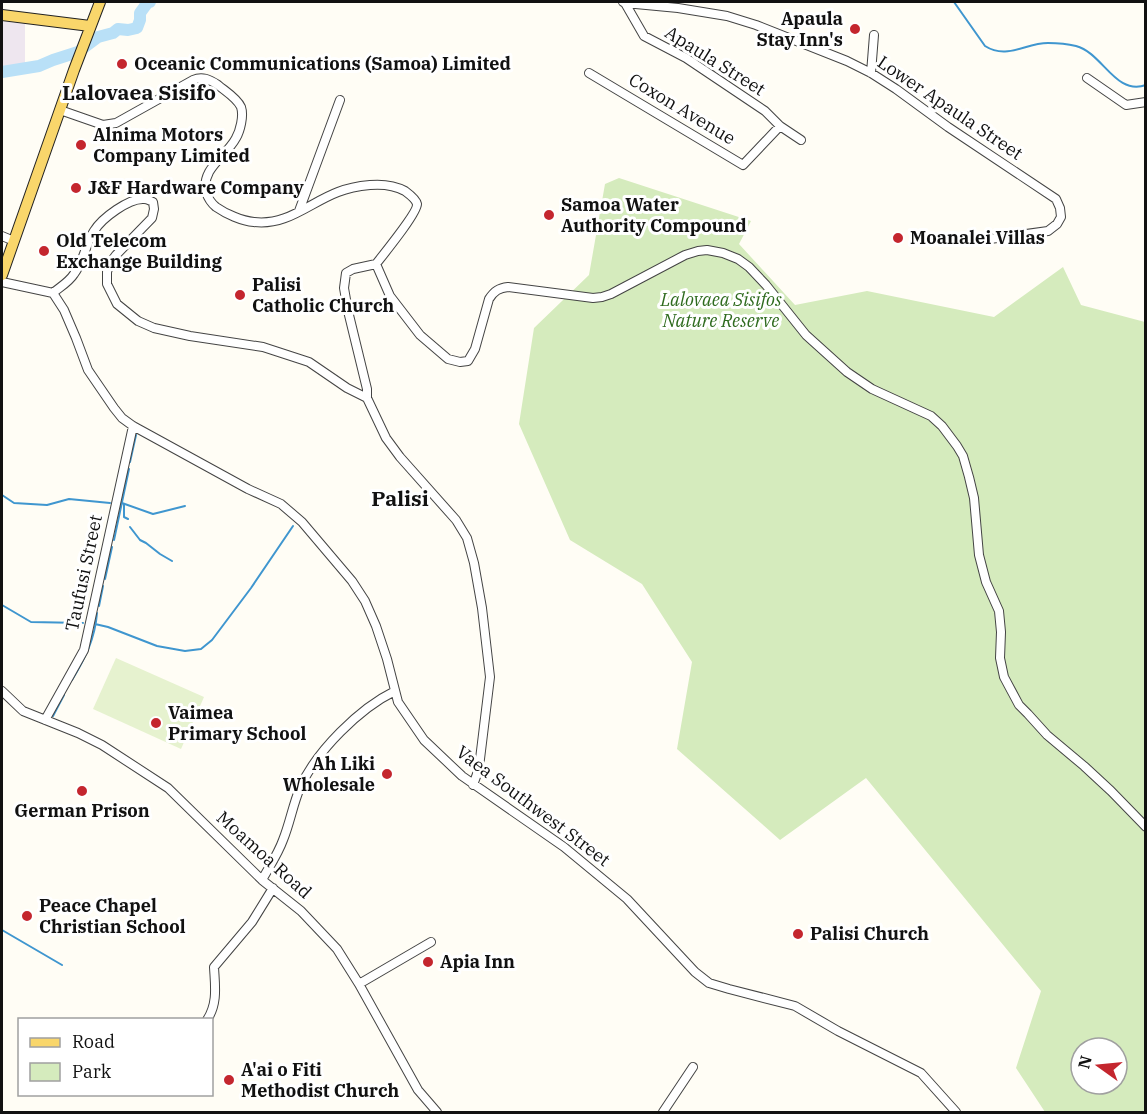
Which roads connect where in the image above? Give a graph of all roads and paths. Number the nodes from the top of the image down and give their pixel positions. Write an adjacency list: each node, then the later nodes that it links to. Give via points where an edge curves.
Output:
1 (100, 2): 4 (main road)
2 (624, 2): 7 (street, Lower Apaula Street, via 741,20); 12 (street, Apaula Street, via 644,36 686,58 765,111)
3 (2, 15): 4 (main road)
4 (89, 28): 11 (main road)
5 (874, 35): 7 (street)
6 (589, 73): 12 (street, Coxon Avenue, via 743,165)
7 (871, 73): 16 (street, Lower Apaula Street, via 1056,199 1061,217 1048,231)
8 (1087, 78): 10 (street, via 1126,105)
9 (340, 100): 14 (street)
10 (1146, 102)
11 (60, 111): 14 (street, via 103,125 116,123 199,77 206,78 234,98 241,108 236,139 208,173 205,184 212,204 251,222 270,223); 17 (main road)
12 (780, 126): 13 (street, Apaula Street)
13 (801, 140)
14 (299, 211): 18 (street, via 358,187 391,185 410,195 417,207)
15 (2, 236): 17 (street)
16 (990, 239)
17 (14, 241): 19 (main road)
18 (376, 264): 22 (street, via 353,268 344,280); 28 (street, via 390,296 420,335 448,359 460,362 468,361 475,349 489,299 501,288 602,297 698,251 738,258 760,278 806,335 840,366 872,389 931,416 950,436 963,456 974,498 979,555 999,611 1004,677 1019,705 1047,735)
19 (2, 275)
20 (2, 282): 21 (street)
21 (53, 293): 22 (street, via 74,275 94,231 105,219 133,201 146,199 153,202 152,218 116,255 107,272 107,284 117,304 154,328 263,347 309,362); 23 (street, Vaea Southwest Street, via 88,370 122,418)
22 (367, 398): 27 (street, via 400,458 456,520 467,538 482,608 490,677)
23 (133, 426): 25 (street, Vaea Southwest Street, via 281,504 302,522 365,601 384,648); 26 (street, Taufusi Street, via 84,650)
24 (2, 691): 26 (street, Moamoa Road, via 23,711)
25 (395, 691): 27 (street, Vaea Southwest Street, via 398,702 424,740); 29 (street, via 380,698 341,732 313,766 300,787 283,841)
26 (45, 720): 29 (street, Moamoa Road, via 102,745 168,788)
27 (473, 784): 37 (street, Vaea Southwest Street, via 564,848 627,899 710,983 795,1006 921,1073)
28 (1146, 827)
29 (262, 880): 30 (street, Moamoa Road)
30 (273, 888): 32 (street, Moamoa Road, via 338,949); 33 (street, via 252,922 214,967 216,998)
31 (430, 942): 32 (street)
32 (359, 984): 35 (street, Moamoa Road, via 418,1090)
33 (208, 1018)
34 (693, 1067): 36 (street)
35 (437, 1113)
36 (663, 1113)
37 (956, 1113)

